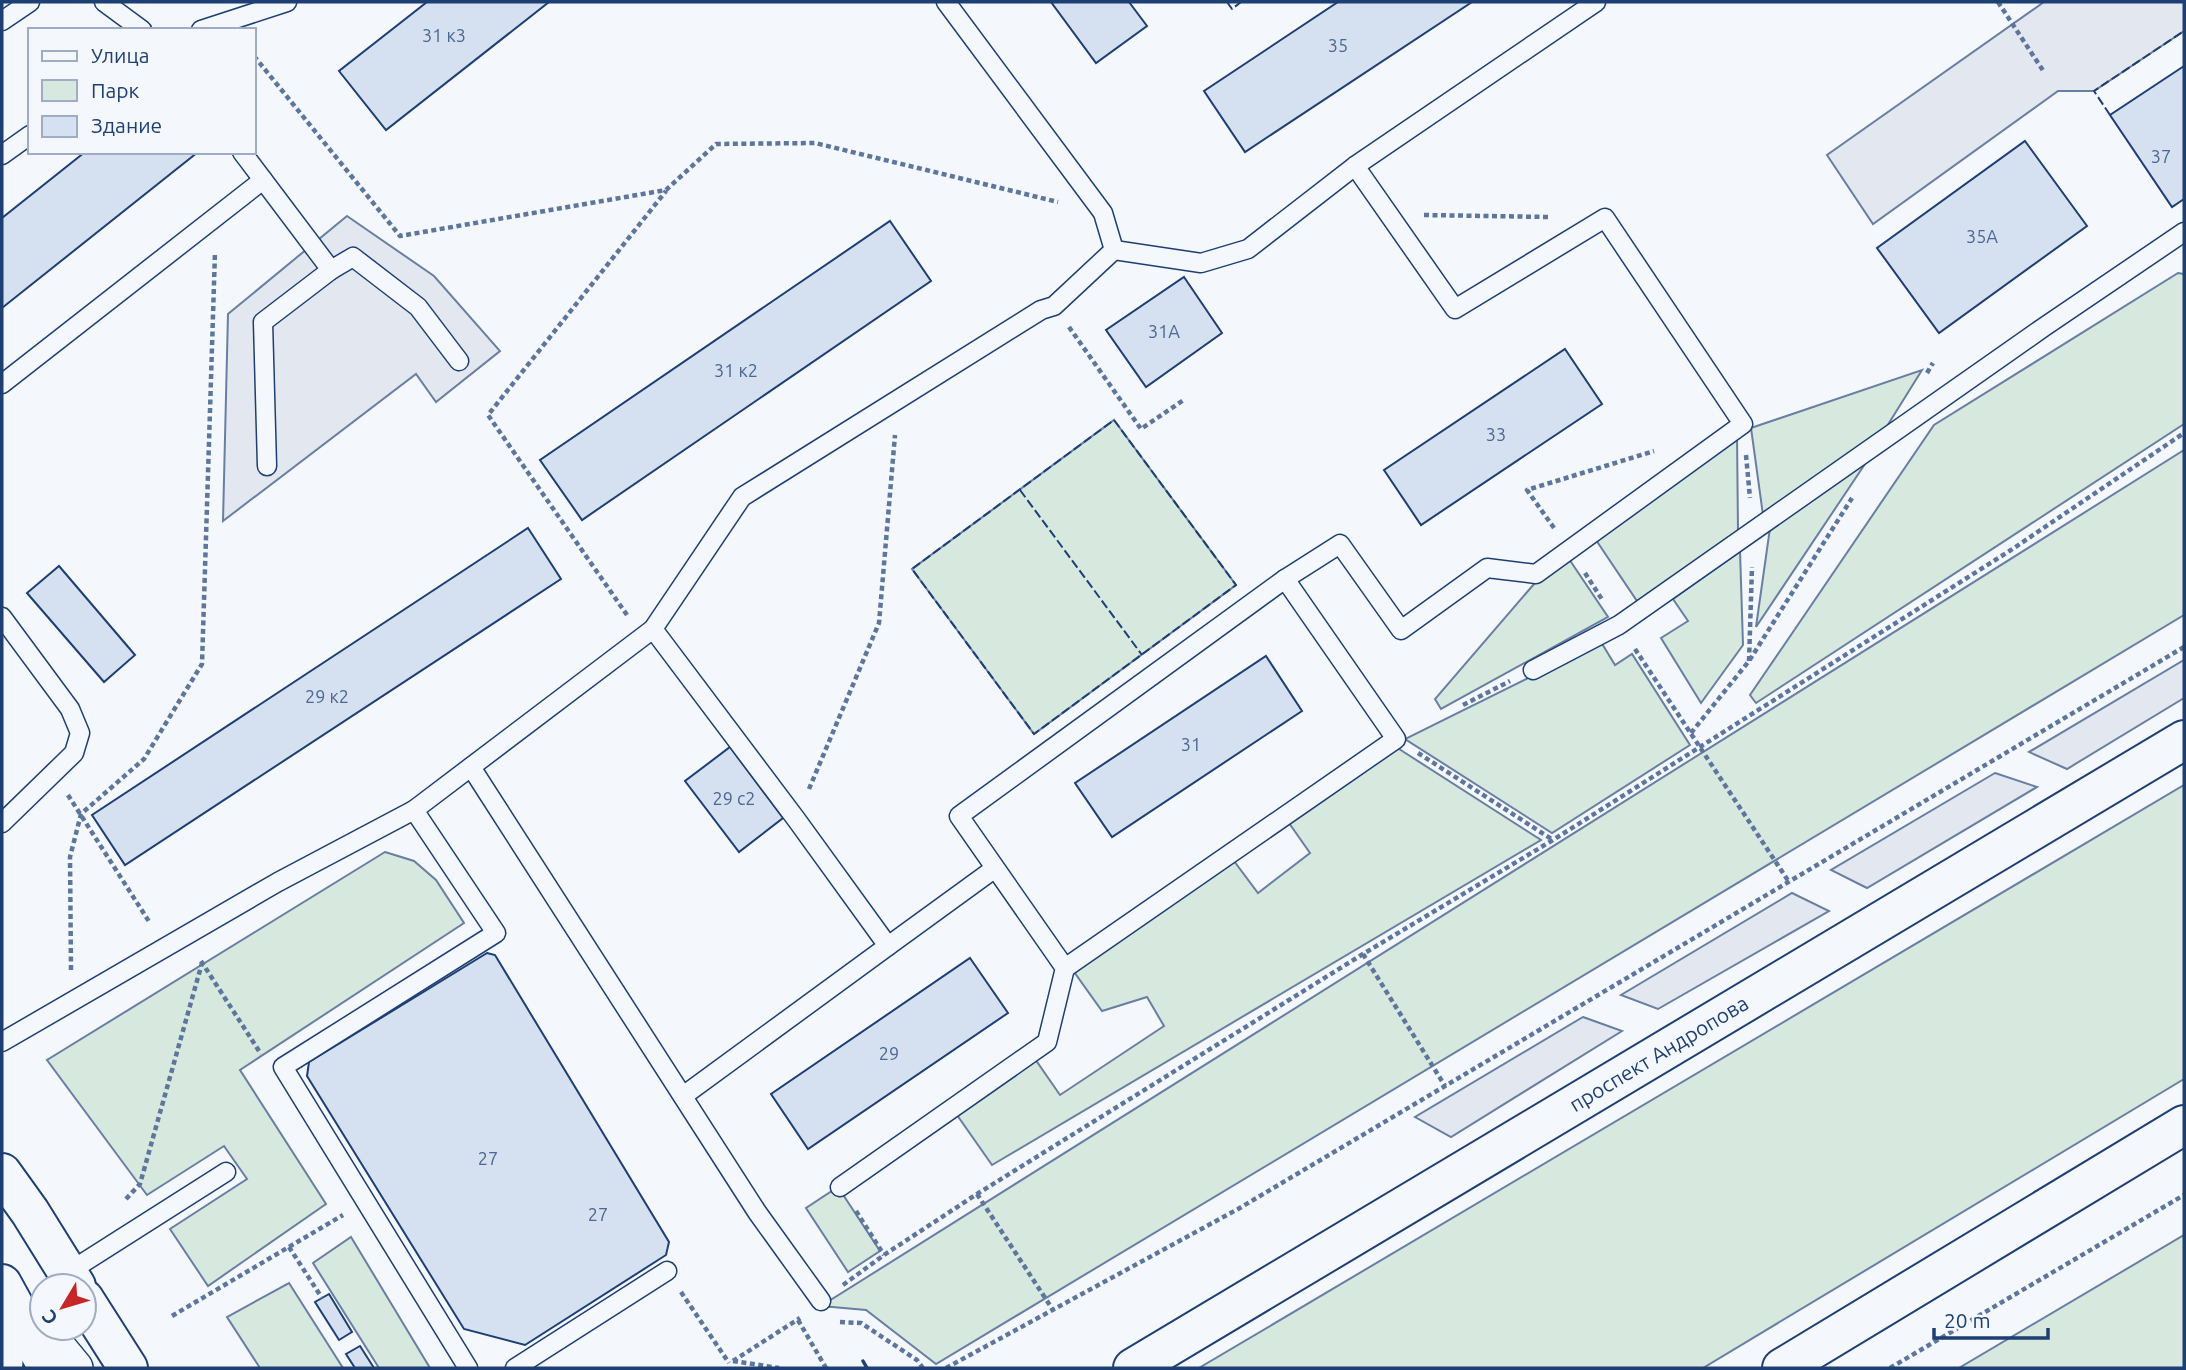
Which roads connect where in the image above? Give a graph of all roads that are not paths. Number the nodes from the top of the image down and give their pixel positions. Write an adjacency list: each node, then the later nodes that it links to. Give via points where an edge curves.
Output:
1 (30, 2): 6 (lane)
2 (104, 2): 7 (lane)
3 (287, 2): 8 (lane)
4 (946, 2): 15 (lane, via 1103,213)
5 (1596, 2): 12 (lane)
6 (2, 21)
7 (139, 28)
8 (207, 28)
9 (28, 136): 11 (lane)
10 (244, 154): 13 (lane)
11 (2, 155)
12 (1356, 166): 15 (lane, via 1248,249 1201,262); 20 (lane, via 1455,309 1605,218 1743,424 1535,574 1487,568 1401,630 1340,544)
13 (263, 180): 16 (lane); 18 (lane)
14 (2184, 232): 23 (lane, via 1619,625)
15 (1114, 250): 22 (lane, via 1054,306 742,497)
16 (331, 270): 17 (lane, via 353,257 418,307); 19 (lane, via 263,322)
17 (459, 360)
18 (2, 384)
19 (267, 466)
20 (1285, 579): 28 (lane, via 959,816); 30 (lane, via 1396,739)
21 (2, 617): 27 (lane, via 70,709 80,733 74,753)
22 (647, 633): 25 (lane); 29 (lane, via 796,819)
23 (1533, 670)
24 (2184, 740): 53 (main road, проспект Андропова)
25 (471, 767): 26 (lane); 32 (lane)
26 (414, 810): 31 (lane, via 278,882); 51 (lane, via 496,933 283,1068)
27 (2, 823)
28 (994, 869): 29 (lane); 30 (lane)
29 (888, 946): 32 (lane)
30 (1065, 968): 36 (lane, via 1047,1042)
31 (2, 1042)
32 (683, 1096): 42 (lane)
33 (2184, 1125): 54 (main road)
34 (226, 1172): 39 (lane)
35 (2, 1173): 38 (main road)
36 (840, 1187)
37 (667, 1271): 52 (lane)
38 (67, 1272)
39 (94, 1272)
40 (2, 1278): 43 (street)
41 (2, 1284): 48 (main road)
42 (821, 1301)
43 (28, 1310)
44 (98, 1321): 50 (main road)
45 (2, 1322): 47 (main road)
46 (54, 1342): 49 (street)
47 (3, 1368)
48 (48, 1368)
49 (75, 1368)
50 (128, 1368)
51 (468, 1368)
52 (515, 1368)
53 (1133, 1368)
54 (1782, 1368)

